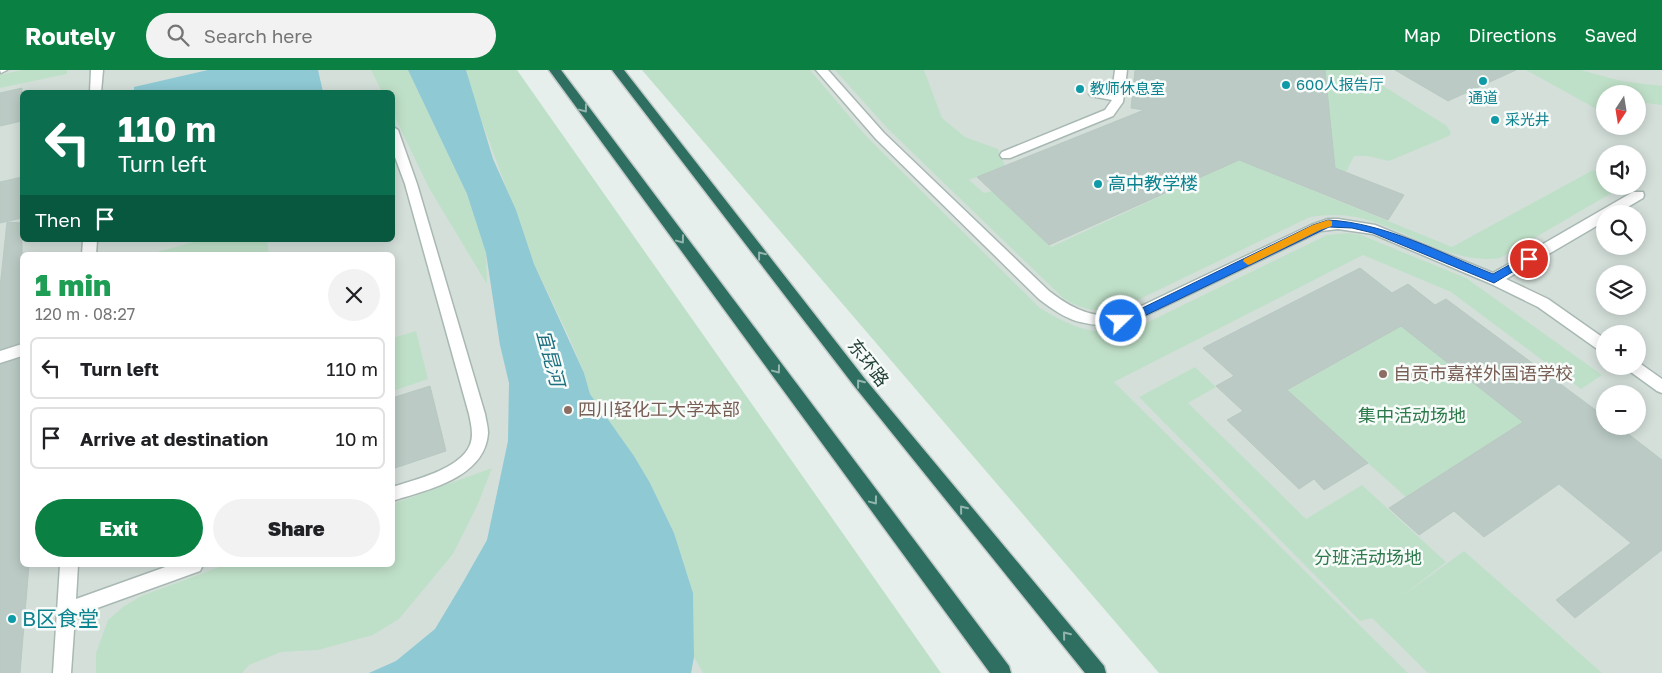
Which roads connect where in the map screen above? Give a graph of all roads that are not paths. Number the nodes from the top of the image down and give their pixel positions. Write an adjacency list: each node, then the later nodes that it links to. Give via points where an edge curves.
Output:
1 (97, 70): 6 (lane)
2 (555, 70): 25 (highway, one-way to 25)
3 (618, 70): 26 (highway, 东环路, one-way to 3, via 860,384)
4 (822, 70): 14 (lane, via 880,136 1044,295 1062,309 1087,320 1121,321 1136,316 1328,224 1375,230)
5 (1121, 70): 8 (lane)
6 (96, 90)
7 (1095, 94): 8 (lane)
8 (1118, 97): 10 (lane, via 1115,107 1105,116)
9 (395, 139): 20 (lane, via 477,414 480,435 474,454 456,471)
10 (1006, 156)
11 (1638, 196): 12 (lane)
12 (1622, 205)
13 (1596, 220): 14 (lane)
14 (1494, 279): 15 (lane, via 1543,303)
15 (1596, 340)
16 (20, 351): 17 (lane)
17 (0, 356)
18 (1645, 375): 19 (lane)
19 (1662, 387)
20 (395, 493)
21 (69, 567): 23 (lane)
22 (188, 567): 23 (lane)
23 (66, 611): 24 (lane)
24 (62, 673)
25 (1002, 673)
26 (1097, 673)

